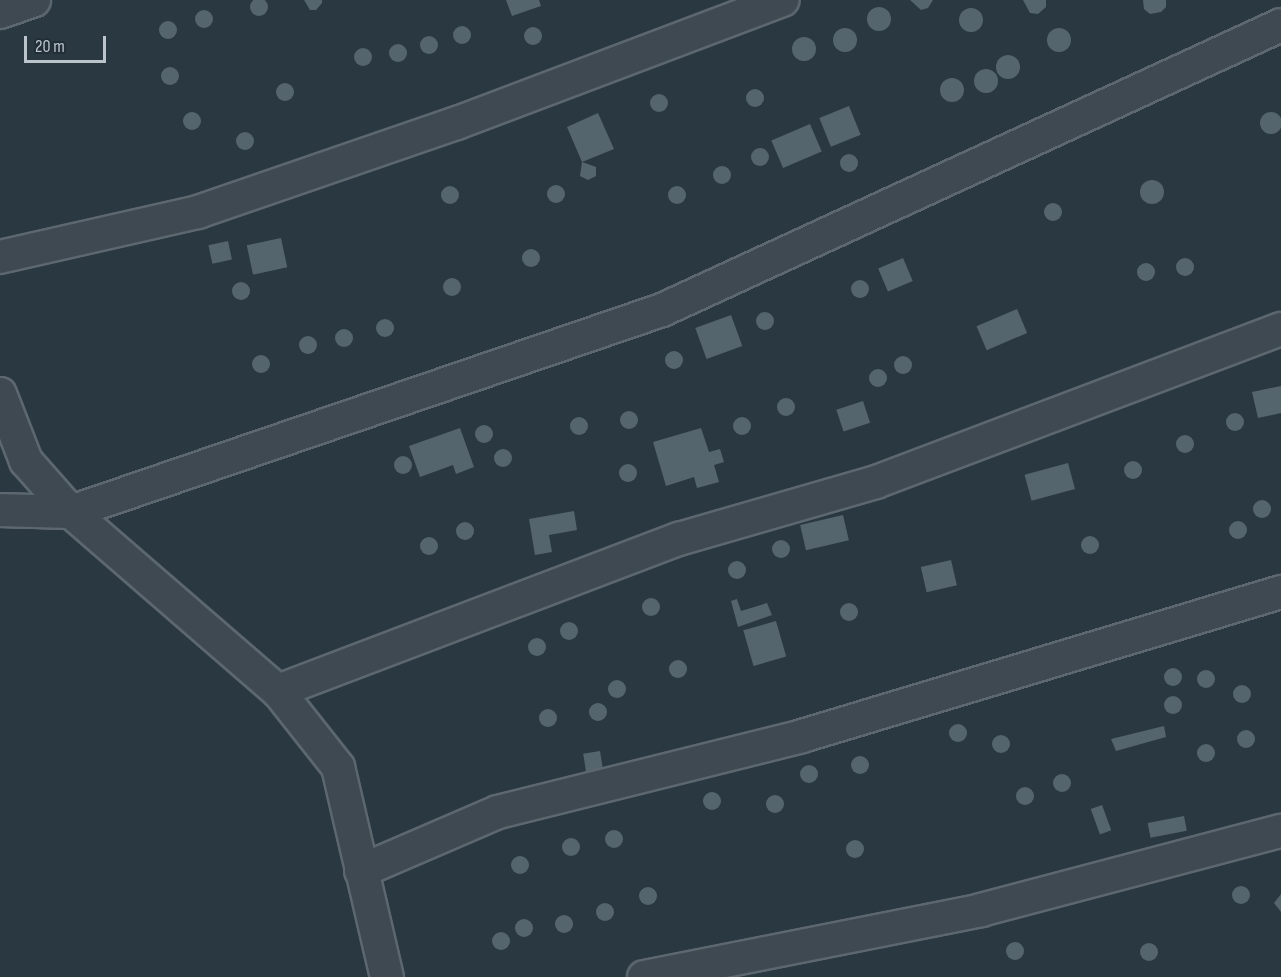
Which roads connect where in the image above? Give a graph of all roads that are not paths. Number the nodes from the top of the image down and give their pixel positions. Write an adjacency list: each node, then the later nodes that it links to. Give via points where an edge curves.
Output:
1 (34, 0): 3 (street)
2 (783, 0): 5 (street, via 457,123 198,212)
3 (0, 12)
4 (1281, 25): 9 (street, via 662,310)
5 (0, 257)
6 (1281, 328): 11 (street, via 876,482 679,539)
7 (0, 394): 9 (street, via 26,461)
8 (0, 510): 9 (street)
9 (71, 512): 11 (street)
10 (1281, 592): 13 (street, via 802,736 498,812)
11 (278, 690): 13 (street, via 338,767)
12 (1281, 831): 15 (street, via 981,910)
13 (361, 871): 14 (street)
14 (387, 977)
15 (644, 977)

